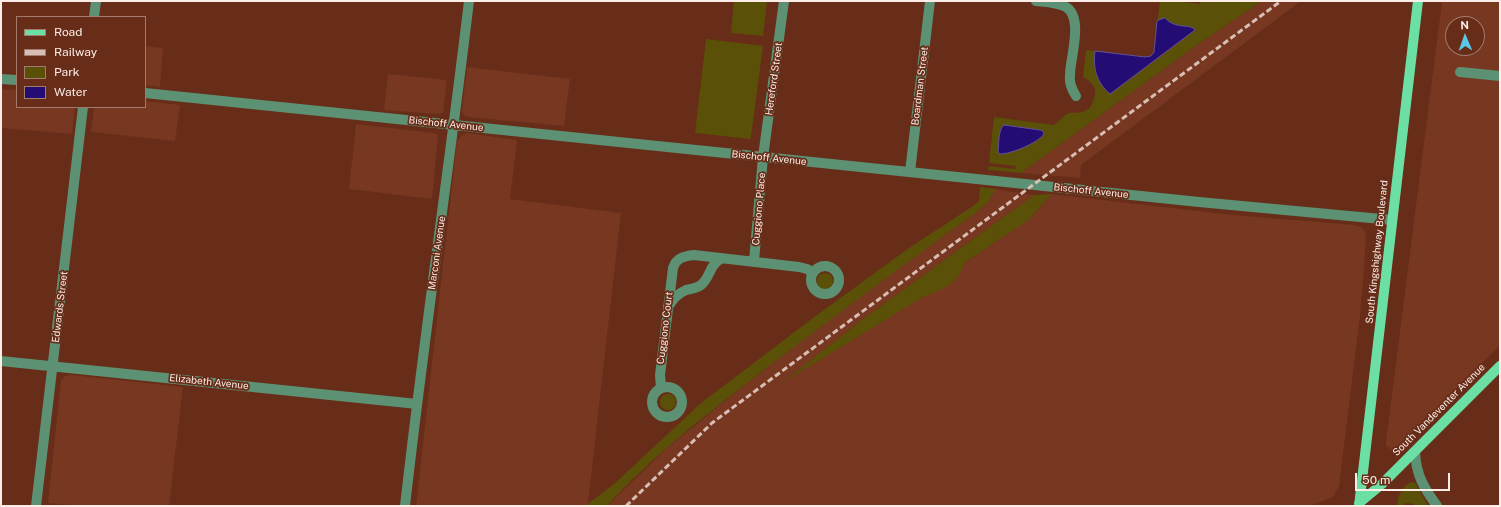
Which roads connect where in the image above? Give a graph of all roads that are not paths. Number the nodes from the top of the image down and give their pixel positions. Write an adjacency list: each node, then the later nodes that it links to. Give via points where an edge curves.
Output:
1 (96, 1): 7 (street)
2 (470, 1): 15 (street, Marconi Avenue)
3 (784, 1): 16 (street, Hereford Street)
4 (930, 1): 17 (street, Boardman Street)
5 (1036, 1): 13 (street, via 1065,6 1072,14 1075,31 1070,76)
6 (1418, 1): 18 (main road, South Kingshighway Boulevard)
7 (94, 16)
8 (1460, 72): 9 (street)
9 (1500, 76)
10 (1, 79): 11 (street)
11 (16, 80)
12 (146, 93): 15 (street, Bischoff Avenue)
13 (1076, 96)
14 (83, 108): 25 (street, Edwards Street)
15 (454, 125): 16 (street, Bischoff Avenue); 27 (street, Marconi Avenue)
16 (763, 157): 17 (street, Bischoff Avenue); 20 (street, Cuggiono Place)
17 (910, 172): 18 (street, Bischoff Avenue)
18 (1392, 220): 29 (main road, South Kingshighway Boulevard)
19 (722, 258): 20 (street); 22 (street, via 712,266 701,285 673,298); 22 (street, Cuggiono Court, via 688,255 675,262 672,268)
20 (754, 261): 21 (street, via 800,266)
21 (813, 273)
22 (668, 307): 26 (street, Cuggiono Court, via 660,375)
23 (1, 360): 25 (street, Elizabeth Avenue)
24 (1500, 366): 28 (main road, South Vandeventer Avenue)
25 (54, 367): 27 (street, Elizabeth Avenue); 30 (street, Edwards Street)
26 (661, 388)
27 (417, 404): 31 (street, Marconi Avenue)
28 (1415, 452): 29 (main road, South Vandeventer Avenue); 32 (street, via 1420,482)
29 (1360, 505)
30 (36, 506)
31 (405, 506)
32 (1437, 506)

